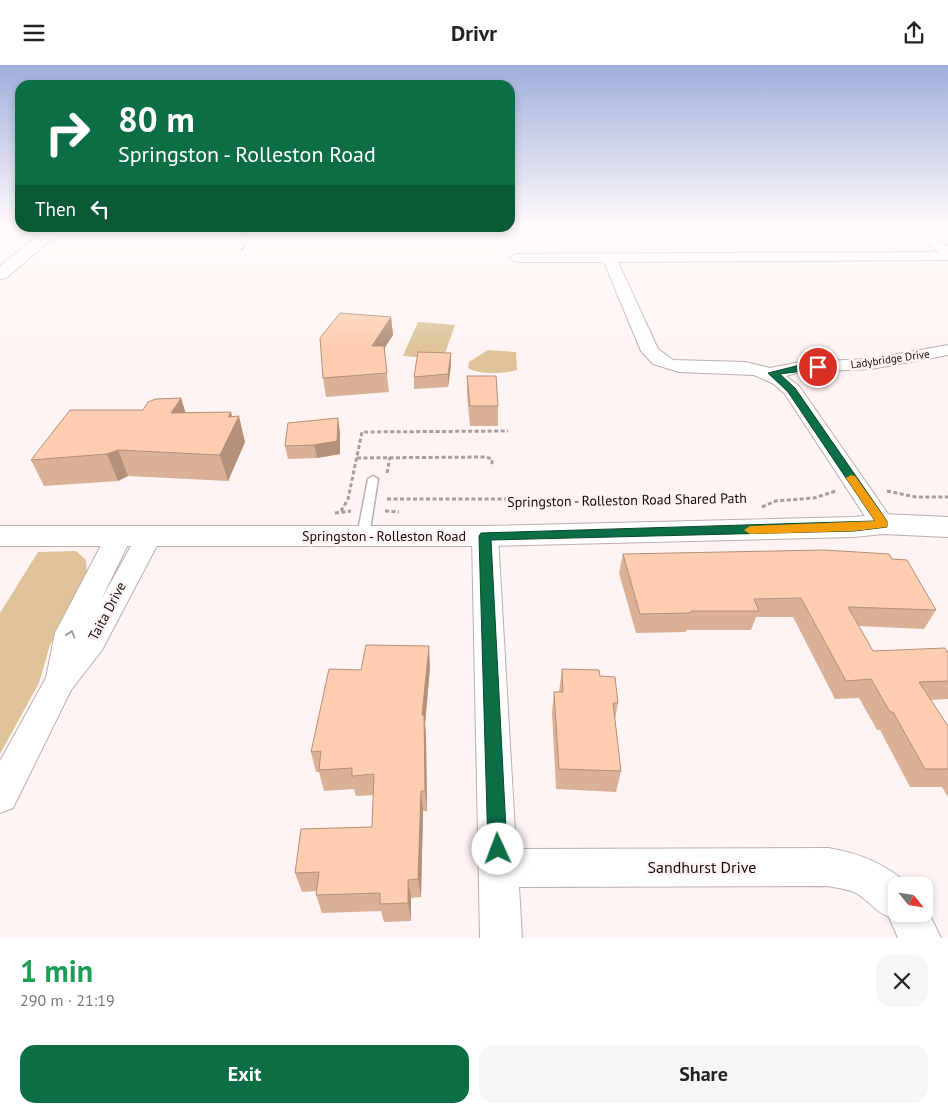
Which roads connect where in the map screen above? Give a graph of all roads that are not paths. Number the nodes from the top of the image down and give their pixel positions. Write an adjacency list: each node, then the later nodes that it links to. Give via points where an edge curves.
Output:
1 (10, 266): 3 (main road)
2 (610, 266): 5 (street, via 650,351 662,362 681,367 739,368)
3 (0, 274)
4 (948, 350): 5 (street, Ladybridge Drive, via 871,364 800,367)
5 (772, 373): 7 (street, via 792,390)
6 (373, 479): 11 (lane)
7 (883, 524): 8 (main road, Springston - Rolleston Road); 12 (main road, Springston - Rolleston Road)
8 (948, 527)
9 (119, 536): 10 (main road, Springston - Rolleston Road); 13 (main road, Springston - Rolleston Road); 14 (street, Taita Drive, one-way to 9, via 70,633)
10 (149, 536): 11 (main road, Springston - Rolleston Road); 14 (street, Taita Drive, via 92,642)
11 (363, 536): 12 (main road, Springston - Rolleston Road)
12 (485, 536): 16 (street)
13 (0, 537)
14 (60, 681): 15 (street, Taita Drive)
15 (0, 796)
16 (498, 868): 17 (street, Sandhurst Drive, via 828,867 858,872); 19 (street)
17 (888, 893)
18 (912, 923): 20 (street)
19 (501, 938)
20 (920, 938)

